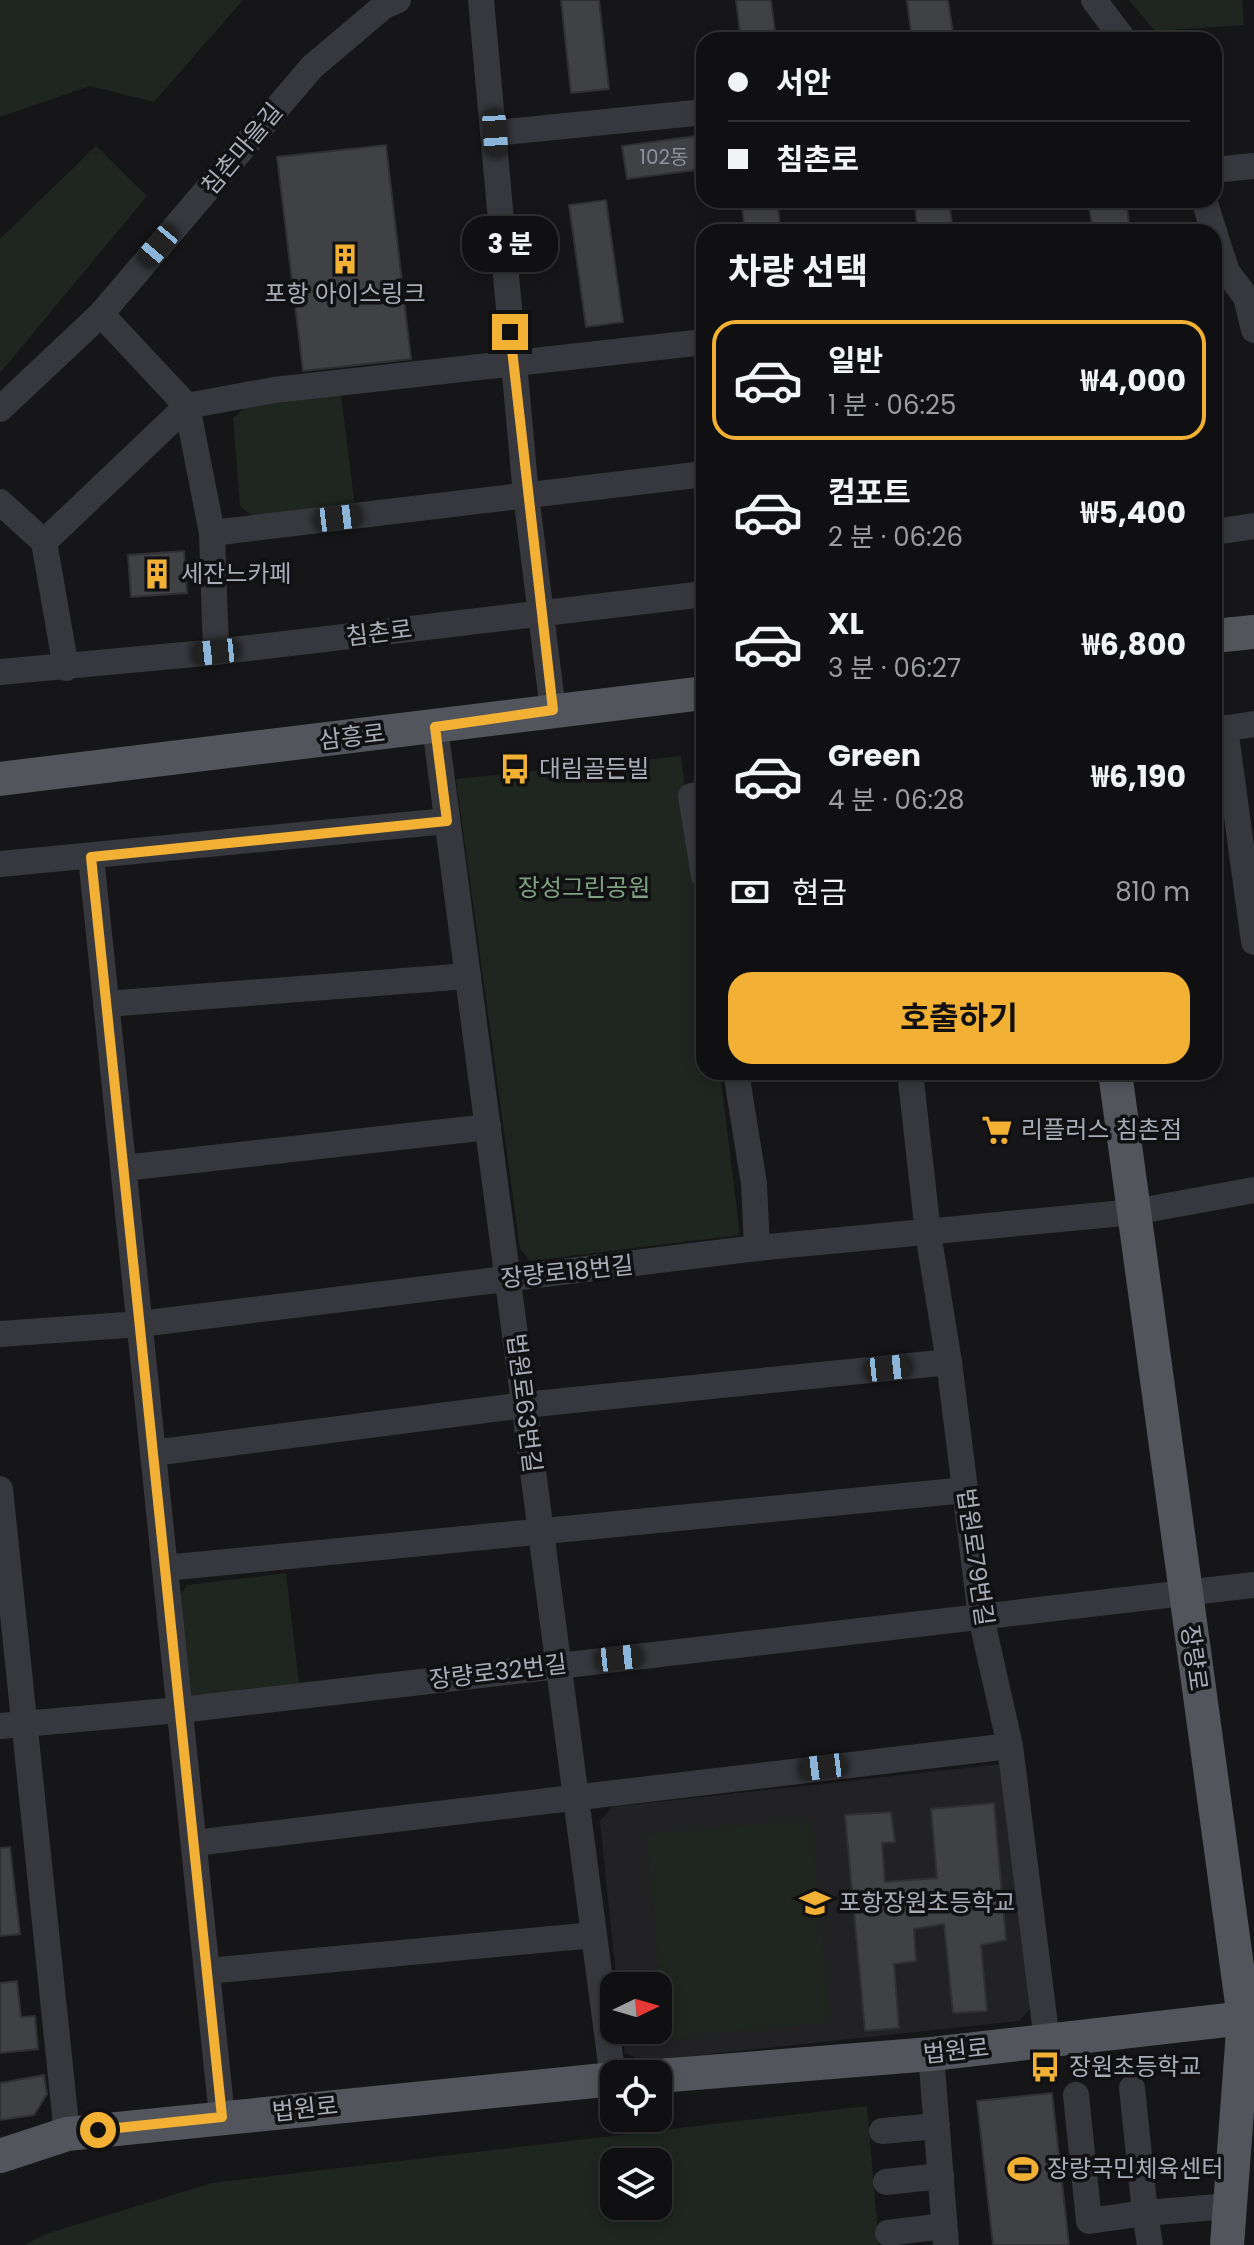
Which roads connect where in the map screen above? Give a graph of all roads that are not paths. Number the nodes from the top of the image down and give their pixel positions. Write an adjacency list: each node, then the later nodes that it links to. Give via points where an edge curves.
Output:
1 (481, 0): 6 (street)
2 (1094, 0): 4 (street)
3 (383, 4): 11 (street, 침촌마을길, via 312,67)
4 (1118, 32)
5 (696, 113): 6 (street)
6 (495, 133): 14 (street)
7 (1254, 166): 8 (street)
8 (1222, 169)
9 (1222, 275): 10 (street)
10 (1250, 297): 12 (street)
11 (101, 314): 15 (street); 16 (street, 침촌마을길)
12 (1254, 330)
13 (696, 343): 14 (street)
14 (512, 361): 15 (street); 18 (street)
15 (187, 406): 22 (street); 23 (street)
16 (0, 409)
17 (696, 475): 18 (street)
18 (526, 495): 22 (street); 25 (street)
19 (0, 502): 23 (street)
20 (1254, 526): 21 (street)
21 (1222, 531)
22 (212, 533): 28 (street)
23 (44, 542): 29 (street)
24 (696, 595): 25 (street, 침촌로)
25 (543, 614): 28 (street, 침촌로); 32 (street)
26 (1254, 632): 27 (main road)
27 (1222, 635)
28 (216, 652): 29 (street, 침촌로)
29 (66, 668): 30 (street)
30 (0, 672)
31 (696, 694): 32 (main road, 삼흥로)
32 (553, 710): 34 (main road, 삼흥로)
33 (1254, 724): 35 (street)
34 (435, 727): 37 (main road, 삼흥로); 39 (street, 법원로63번길)
35 (1222, 729)
36 (1222, 747): 43 (street)
37 (0, 779)
38 (696, 795): 40 (street, via 691,796)
39 (447, 821): 41 (street); 44 (street, 법원로63번길)
40 (696, 827)
41 (91, 857): 42 (street); 45 (street)
42 (0, 864)
43 (1254, 942)
44 (468, 976): 45 (street); 49 (street, 법원로63번길)
45 (106, 1004): 50 (street)
46 (737, 1080): 54 (street, via 754,1184)
47 (911, 1080): 53 (street, 법원로79번길)
48 (1116, 1080): 52 (main road, 장량로)
49 (488, 1127): 50 (street); 55 (street, 법원로63번길)
50 (124, 1168): 56 (street)
51 (1254, 1190): 52 (street, 장량로18번길)
52 (1134, 1212): 53 (street, 장량로18번길); 66 (main road, 장량로)
53 (928, 1233): 54 (street, 장량로18번길); 58 (street, 법원로79번길)
54 (757, 1248): 55 (street, 장량로18번길)
55 (508, 1279): 56 (street, 장량로18번길); 59 (street, 법원로63번길)
56 (140, 1324): 57 (street, 장량로18번길); 60 (street)
57 (0, 1334)
58 (949, 1362): 59 (street); 62 (street, 법원로79번길)
59 (524, 1405): 60 (street); 63 (street, 법원로63번길)
60 (153, 1453): 64 (street)
61 (0, 1489): 70 (street)
62 (966, 1490): 63 (street); 67 (street, 법원로79번길)
63 (541, 1533): 64 (street); 68 (street, 법원로63번길)
64 (165, 1568): 69 (street)
65 (1254, 1585): 66 (street, 장량로32번길)
66 (1186, 1594): 67 (street, 장량로32번길); 77 (main road, 장량로)
67 (981, 1617): 68 (street, 장량로32번길); 72 (street, 법원로79번길)
68 (558, 1665): 69 (street, 장량로32번길); 73 (street, 법원로63번길)
69 (180, 1710): 70 (street, 장량로32번길); 74 (street)
70 (26, 1723): 71 (street, 장량로32번길); 88 (street)
71 (0, 1726)
72 (1010, 1746): 73 (street); 78 (street, 법원로79번길)
73 (575, 1796): 74 (street); 75 (street, 법원로63번길)
74 (194, 1843): 76 (street)
75 (594, 1935): 76 (street); 80 (street, 법원로63번길)
76 (207, 1971): 85 (street)
77 (1249, 2018): 78 (main road, 법원로); 92 (main road, 장량로)
78 (1047, 2041): 79 (main road, 법원로)
79 (931, 2054): 81 (main road, 법원로); 86 (street)
80 (610, 2060)
81 (672, 2075)
82 (600, 2080): 85 (main road, 법원로)
83 (1132, 2088): 93 (street)
84 (1076, 2095): 93 (street, via 1089,2221)
85 (222, 2117): 88 (main road, 법원로)
86 (937, 2126): 87 (street); 90 (street)
87 (882, 2131)
88 (67, 2134): 89 (main road, 법원로)
89 (0, 2156)
90 (941, 2176): 91 (street); 95 (street)
91 (886, 2182)
92 (1230, 2206): 93 (street); 98 (main road, 장량로)
93 (1145, 2213): 96 (street)
94 (888, 2233): 95 (street)
95 (945, 2236)
96 (1150, 2245)
97 (1213, 2245): 98 (street)
98 (1227, 2245)

